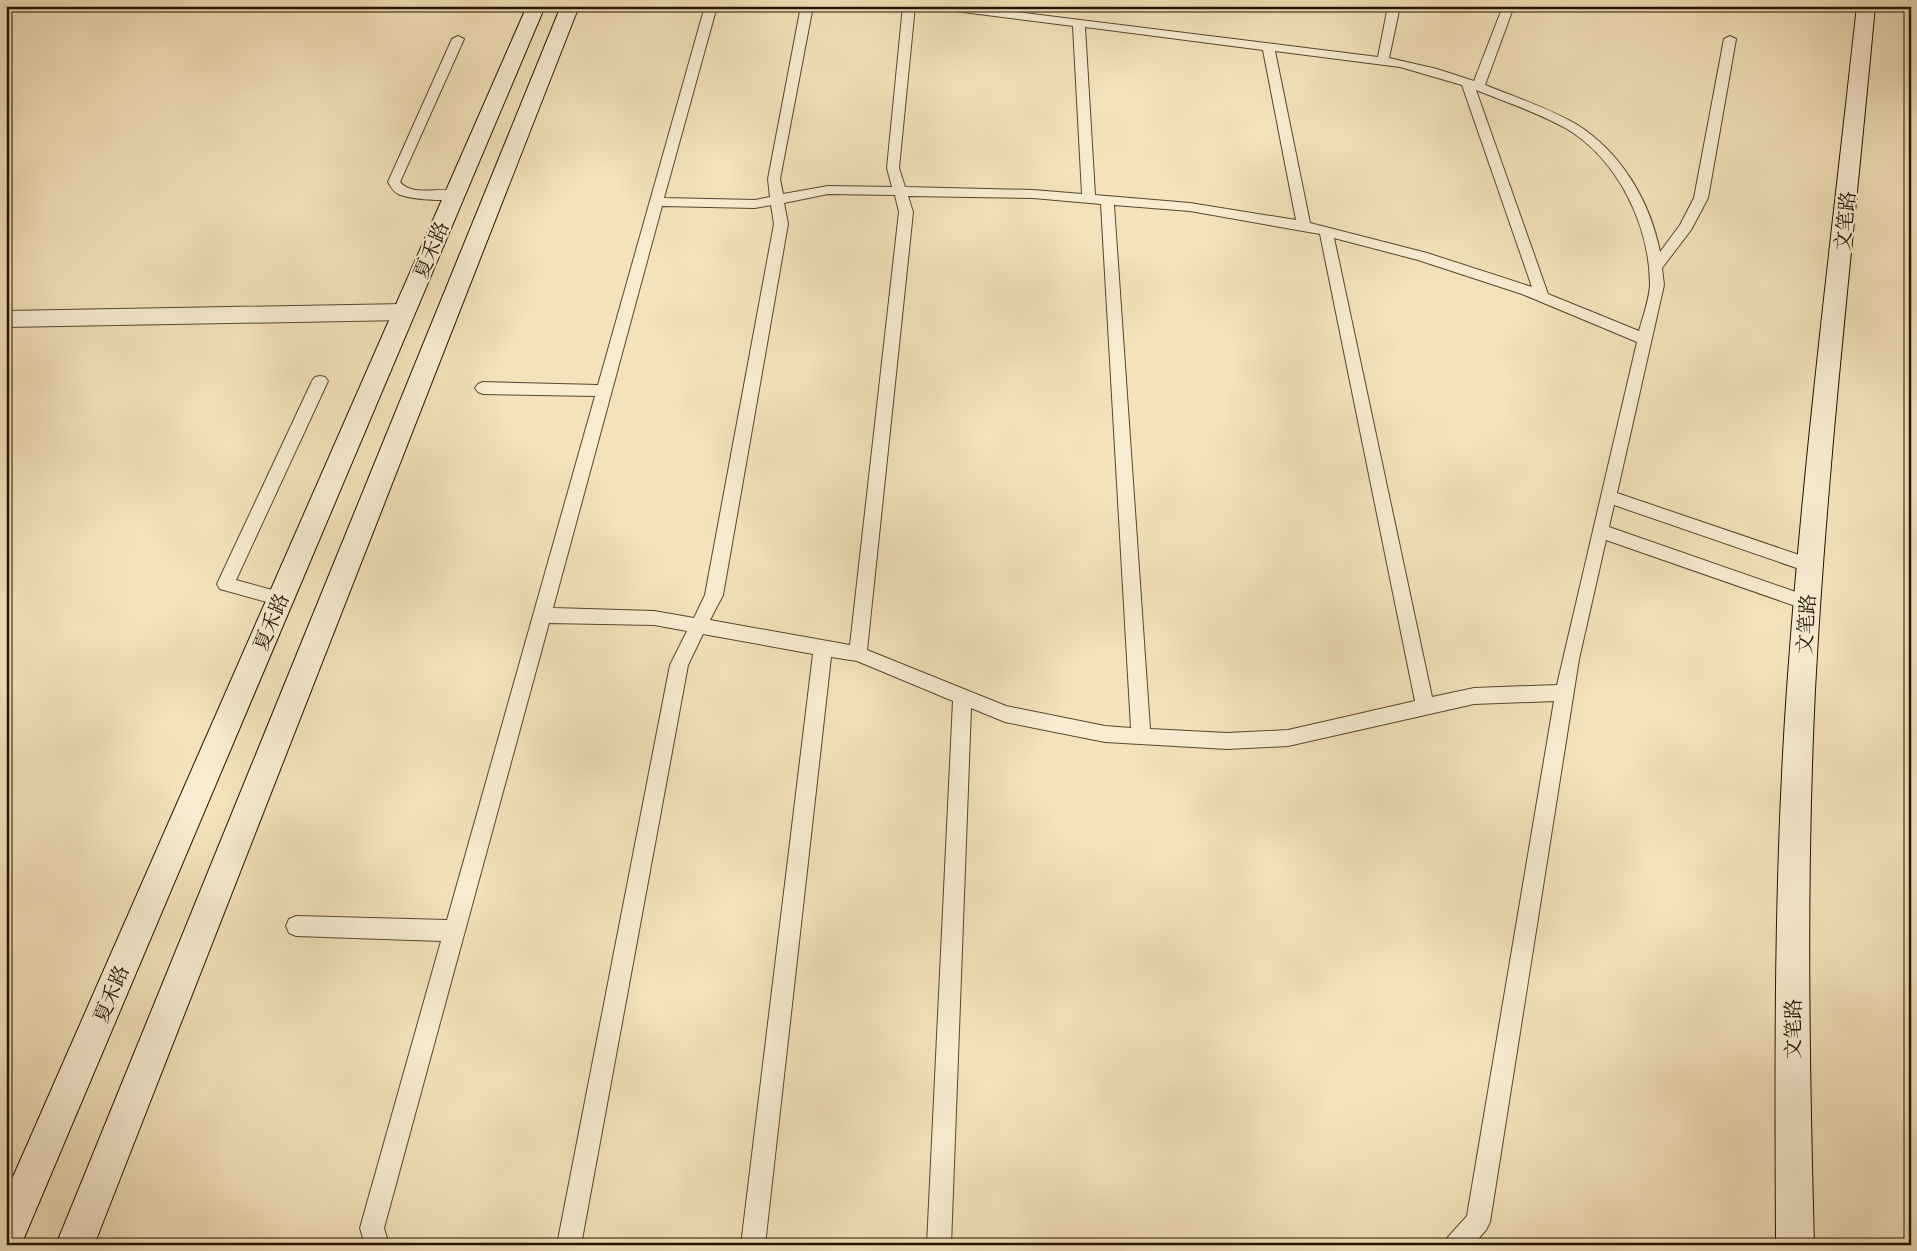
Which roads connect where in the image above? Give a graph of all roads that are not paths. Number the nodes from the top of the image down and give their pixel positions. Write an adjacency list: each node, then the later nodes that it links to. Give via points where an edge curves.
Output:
1 (536, 6): 17 (street, 夏禾路)
2 (570, 6): 48 (street, 夏禾路)
3 (711, 6): 21 (lane)
4 (807, 6): 20 (lane, via 774,179)
5 (908, 6): 16 (lane, via 893,168)
6 (939, 6): 10 (lane)
7 (1394, 6): 14 (lane)
8 (1509, 6): 15 (lane)
9 (1866, 6): 34 (street, 文笔路)
10 (1079, 24): 13 (lane); 18 (lane)
11 (458, 39): 17 (lane, via 394,182 405,192)
12 (1730, 39): 24 (lane, via 1701,198 1686,227)
13 (1268, 47): 14 (lane); 22 (lane)
14 (1383, 61): 15 (lane)
15 (1473, 84): 24 (lane, via 1577,131 1595,146 1625,180 1638,202 1648,224); 25 (lane)
16 (900, 191): 18 (lane); 20 (lane, via 828,190); 40 (lane, via 906,212)
17 (455, 195): 26 (street, 夏禾路)
18 (1089, 197): 19 (lane)
19 (1107, 199): 22 (lane, via 1190,207); 44 (lane)
20 (777, 200): 21 (lane, via 755,204); 38 (lane, via 781,224 714,595)
21 (656, 202): 31 (lane)
22 (1304, 226): 23 (lane)
23 (1326, 231): 25 (lane, via 1422,256); 43 (lane)
24 (1656, 266): 28 (lane, via 1657,285)
25 (1542, 297): 28 (lane)
26 (404, 312): 27 (street); 35 (street, 夏禾路)
27 (6, 319)
28 (1644, 339): 32 (lane)
29 (320, 381): 35 (lane, via 226,584)
30 (483, 388): 31 (lane)
31 (604, 391): 37 (lane)
32 (1608, 496): 33 (lane); 34 (lane)
33 (1600, 531): 36 (lane); 41 (lane)
34 (1811, 566): 36 (street, 文笔路)
35 (281, 599): 47 (street, 夏禾路)
36 (1807, 603): 54 (street, 文笔路, via 1797,780 1794,937)
37 (542, 615): 38 (lane, via 654,618); 46 (lane)
38 (699, 626): 39 (lane); 50 (lane, via 679,665)
39 (823, 648): 40 (lane); 51 (lane)
40 (858, 654): 42 (lane)
41 (1564, 693): 43 (lane, via 1474,696); 53 (lane, via 1478,1222)
42 (962, 696): 44 (lane, via 1005,714); 52 (lane)
43 (1425, 707): 44 (lane, via 1288,738 1228,741)
44 (1141, 738)
45 (296, 926): 46 (lane)
46 (454, 931): 49 (lane, via 372,1228)
47 (6, 1237)
48 (75, 1245)
49 (376, 1245)
50 (569, 1245)
51 (753, 1245)
52 (940, 1245)
53 (1456, 1245)
54 (1795, 1245)

